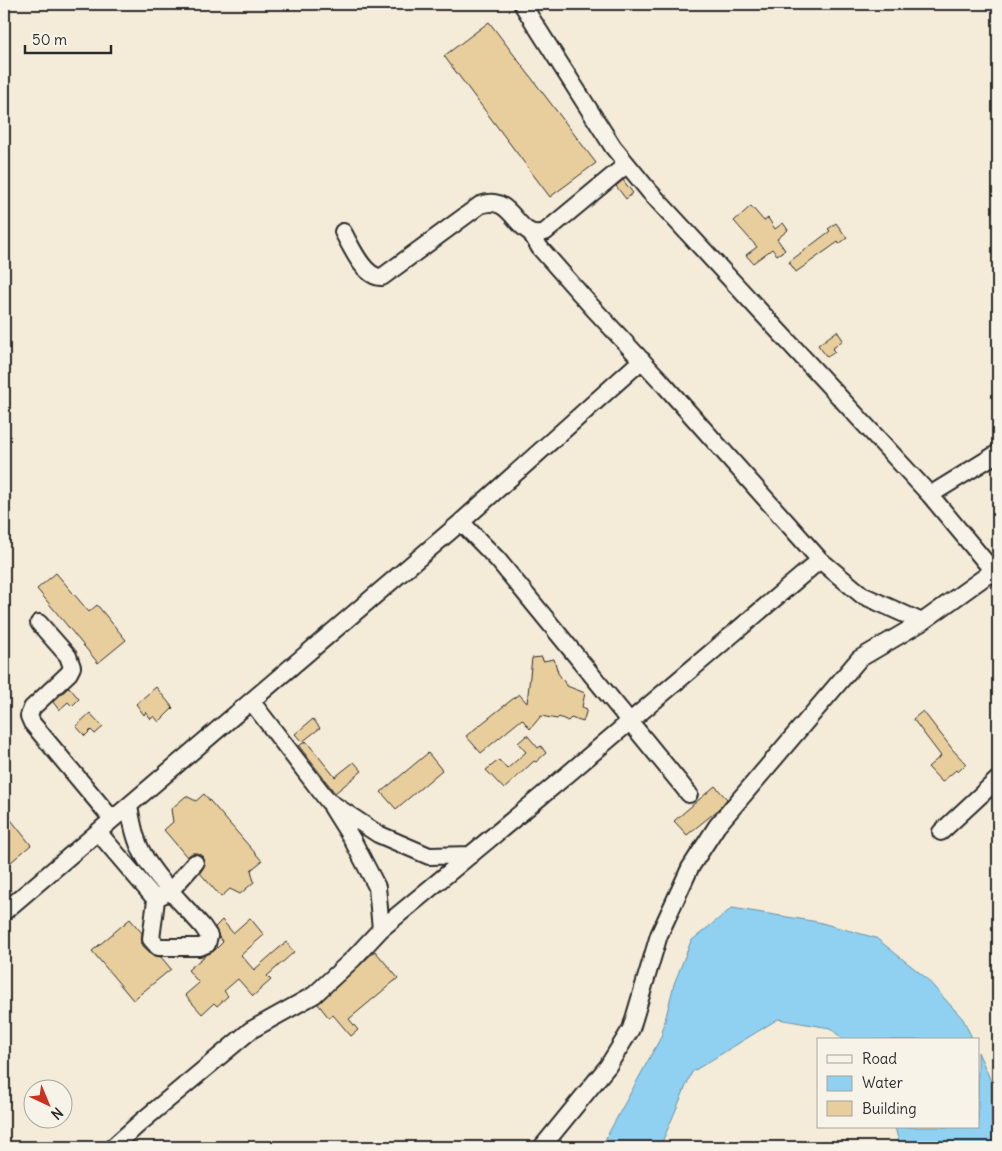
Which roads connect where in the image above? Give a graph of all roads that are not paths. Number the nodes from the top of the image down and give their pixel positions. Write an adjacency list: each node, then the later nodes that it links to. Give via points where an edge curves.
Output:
1 (522, 4): 2 (street)
2 (627, 164): 4 (street, via 545,232); 7 (street)
3 (343, 232): 4 (street, via 362,264 376,277 390,272 480,204 489,201 506,208)
4 (531, 233): 5 (street, via 540,248)
5 (642, 360): 8 (street); 9 (street)
6 (998, 453): 7 (street)
7 (930, 495): 10 (street)
8 (461, 522): 13 (street); 14 (street, via 498,560)
9 (820, 560): 11 (street, via 862,595); 14 (street)
10 (996, 574): 11 (street)
11 (922, 622): 29 (street, via 859,659 717,826 690,868 659,935 631,1029 608,1066)
12 (39, 623): 19 (street, via 68,656 72,668 32,708 29,716)
13 (251, 701): 17 (street); 18 (street)
14 (631, 721): 16 (street); 22 (street)
15 (998, 779): 21 (street)
16 (689, 794)
17 (328, 801): 22 (street, via 378,834 429,856); 27 (street, via 376,887)
18 (129, 806): 19 (street); 24 (street, via 143,854)
19 (112, 820): 20 (street)
20 (98, 832): 25 (street); 26 (street)
21 (941, 832)
22 (471, 855): 27 (street)
23 (196, 863): 24 (street)
24 (171, 890): 25 (street); 25 (street, via 203,927 209,936 207,944 200,947 158,947 151,939)
25 (156, 900)
26 (4, 912)
27 (381, 929): 28 (street, via 314,995 251,1030)
28 (113, 1147)
29 (542, 1147)

